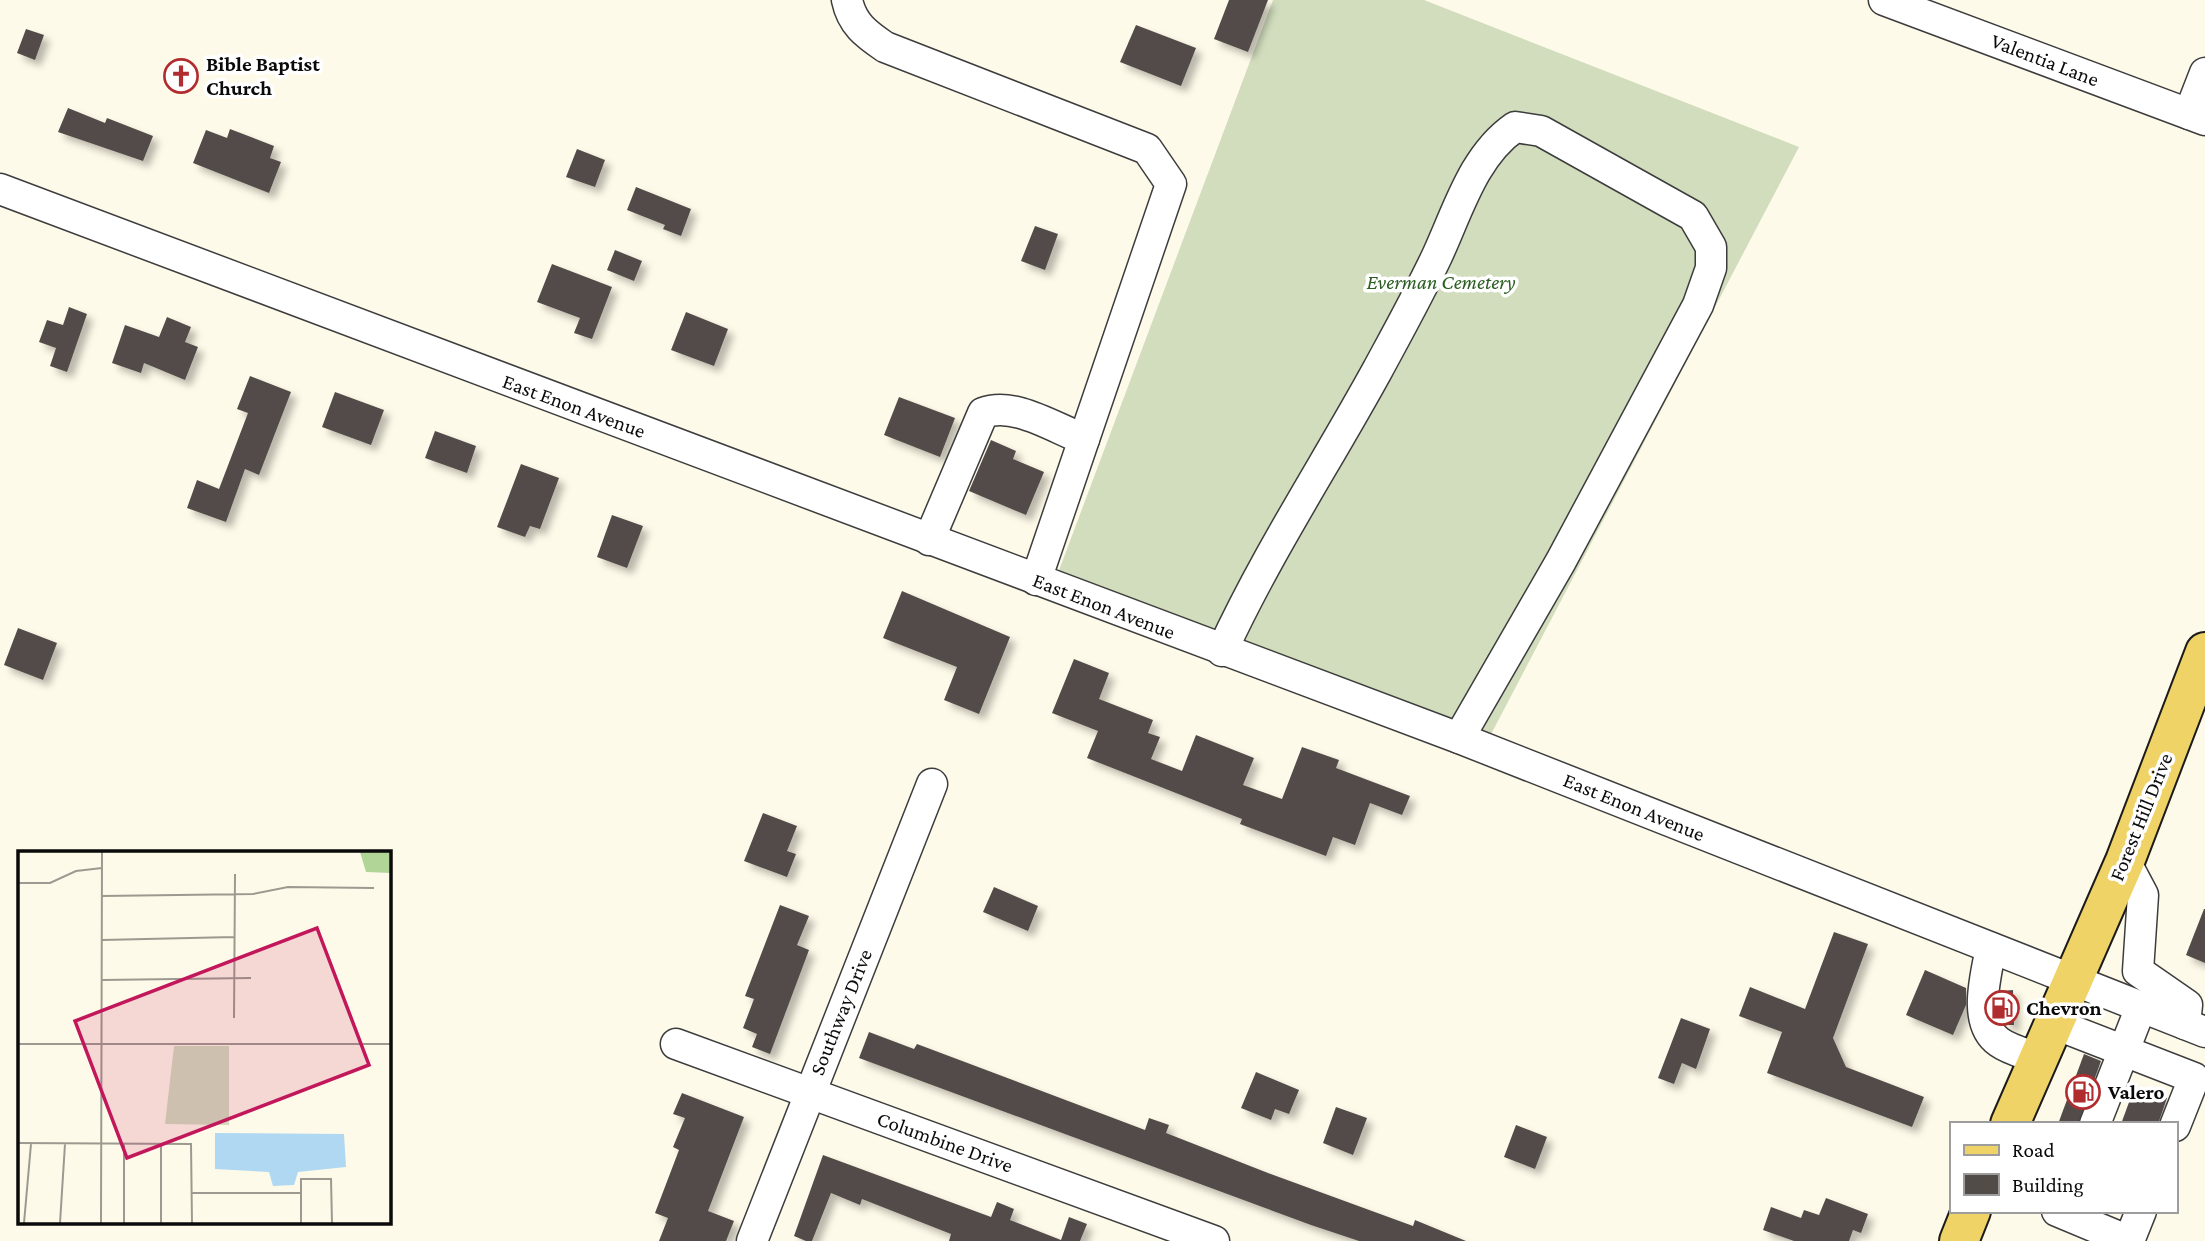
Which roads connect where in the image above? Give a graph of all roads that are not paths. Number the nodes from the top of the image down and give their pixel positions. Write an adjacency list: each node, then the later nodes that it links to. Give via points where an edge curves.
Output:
1 (847, 0): 6 (street, via 861,30 885,47 1147,149 1162,167 1171,184)
2 (1892, 1): 4 (street, Valentia Lane)
3 (2205, 73): 4 (street)
4 (2197, 117)
5 (0, 189): 7 (street, East Enon Avenue)
6 (1084, 439): 7 (street, via 1013,411 997,408 983,413); 8 (street)
7 (929, 540): 8 (street, East Enon Avenue)
8 (1036, 580): 9 (street, East Enon Avenue)
9 (1222, 651): 11 (street, East Enon Avenue); 11 (street, via 1255,581 1395,337 1476,171 1496,140 1516,127 1541,131 1693,216 1711,247 1711,268 1698,305)
10 (2205, 652): 13 (main road, Forest Hill Drive)
11 (1459, 738): 14 (street, East Enon Avenue)
12 (932, 784): 22 (street, Southway Drive)
13 (2125, 861): 15 (main road, Forest Hill Drive); 18 (street, via 2143,895 2138,971 2187,1005)
14 (1991, 948): 15 (street, East Enon Avenue); 21 (street, via 1983,993 1989,1030 2002,1045)
15 (2073, 981): 16 (street, East Enon Avenue); 17 (main road, Forest Hill Drive)
16 (2141, 1007): 18 (street, East Enon Avenue); 20 (street)
17 (2054, 1024): 20 (street); 21 (main road, Forest Hill Drive)
18 (2195, 1028)
19 (676, 1044): 22 (street, Columbine Drive)
20 (2124, 1051): 24 (street); 25 (street, via 2194,1078)
21 (2040, 1059): 23 (main road, Forest Hill Drive)
22 (810, 1091): 29 (street, Southway Drive); 30 (street, Columbine Drive)
23 (2011, 1122)
24 (2096, 1122)
25 (2177, 1122)
26 (1970, 1213): 31 (main road)
27 (2060, 1213): 28 (street, via 2129,1241)
28 (2140, 1213)
29 (752, 1241)
30 (1214, 1241)
31 (1959, 1241)

